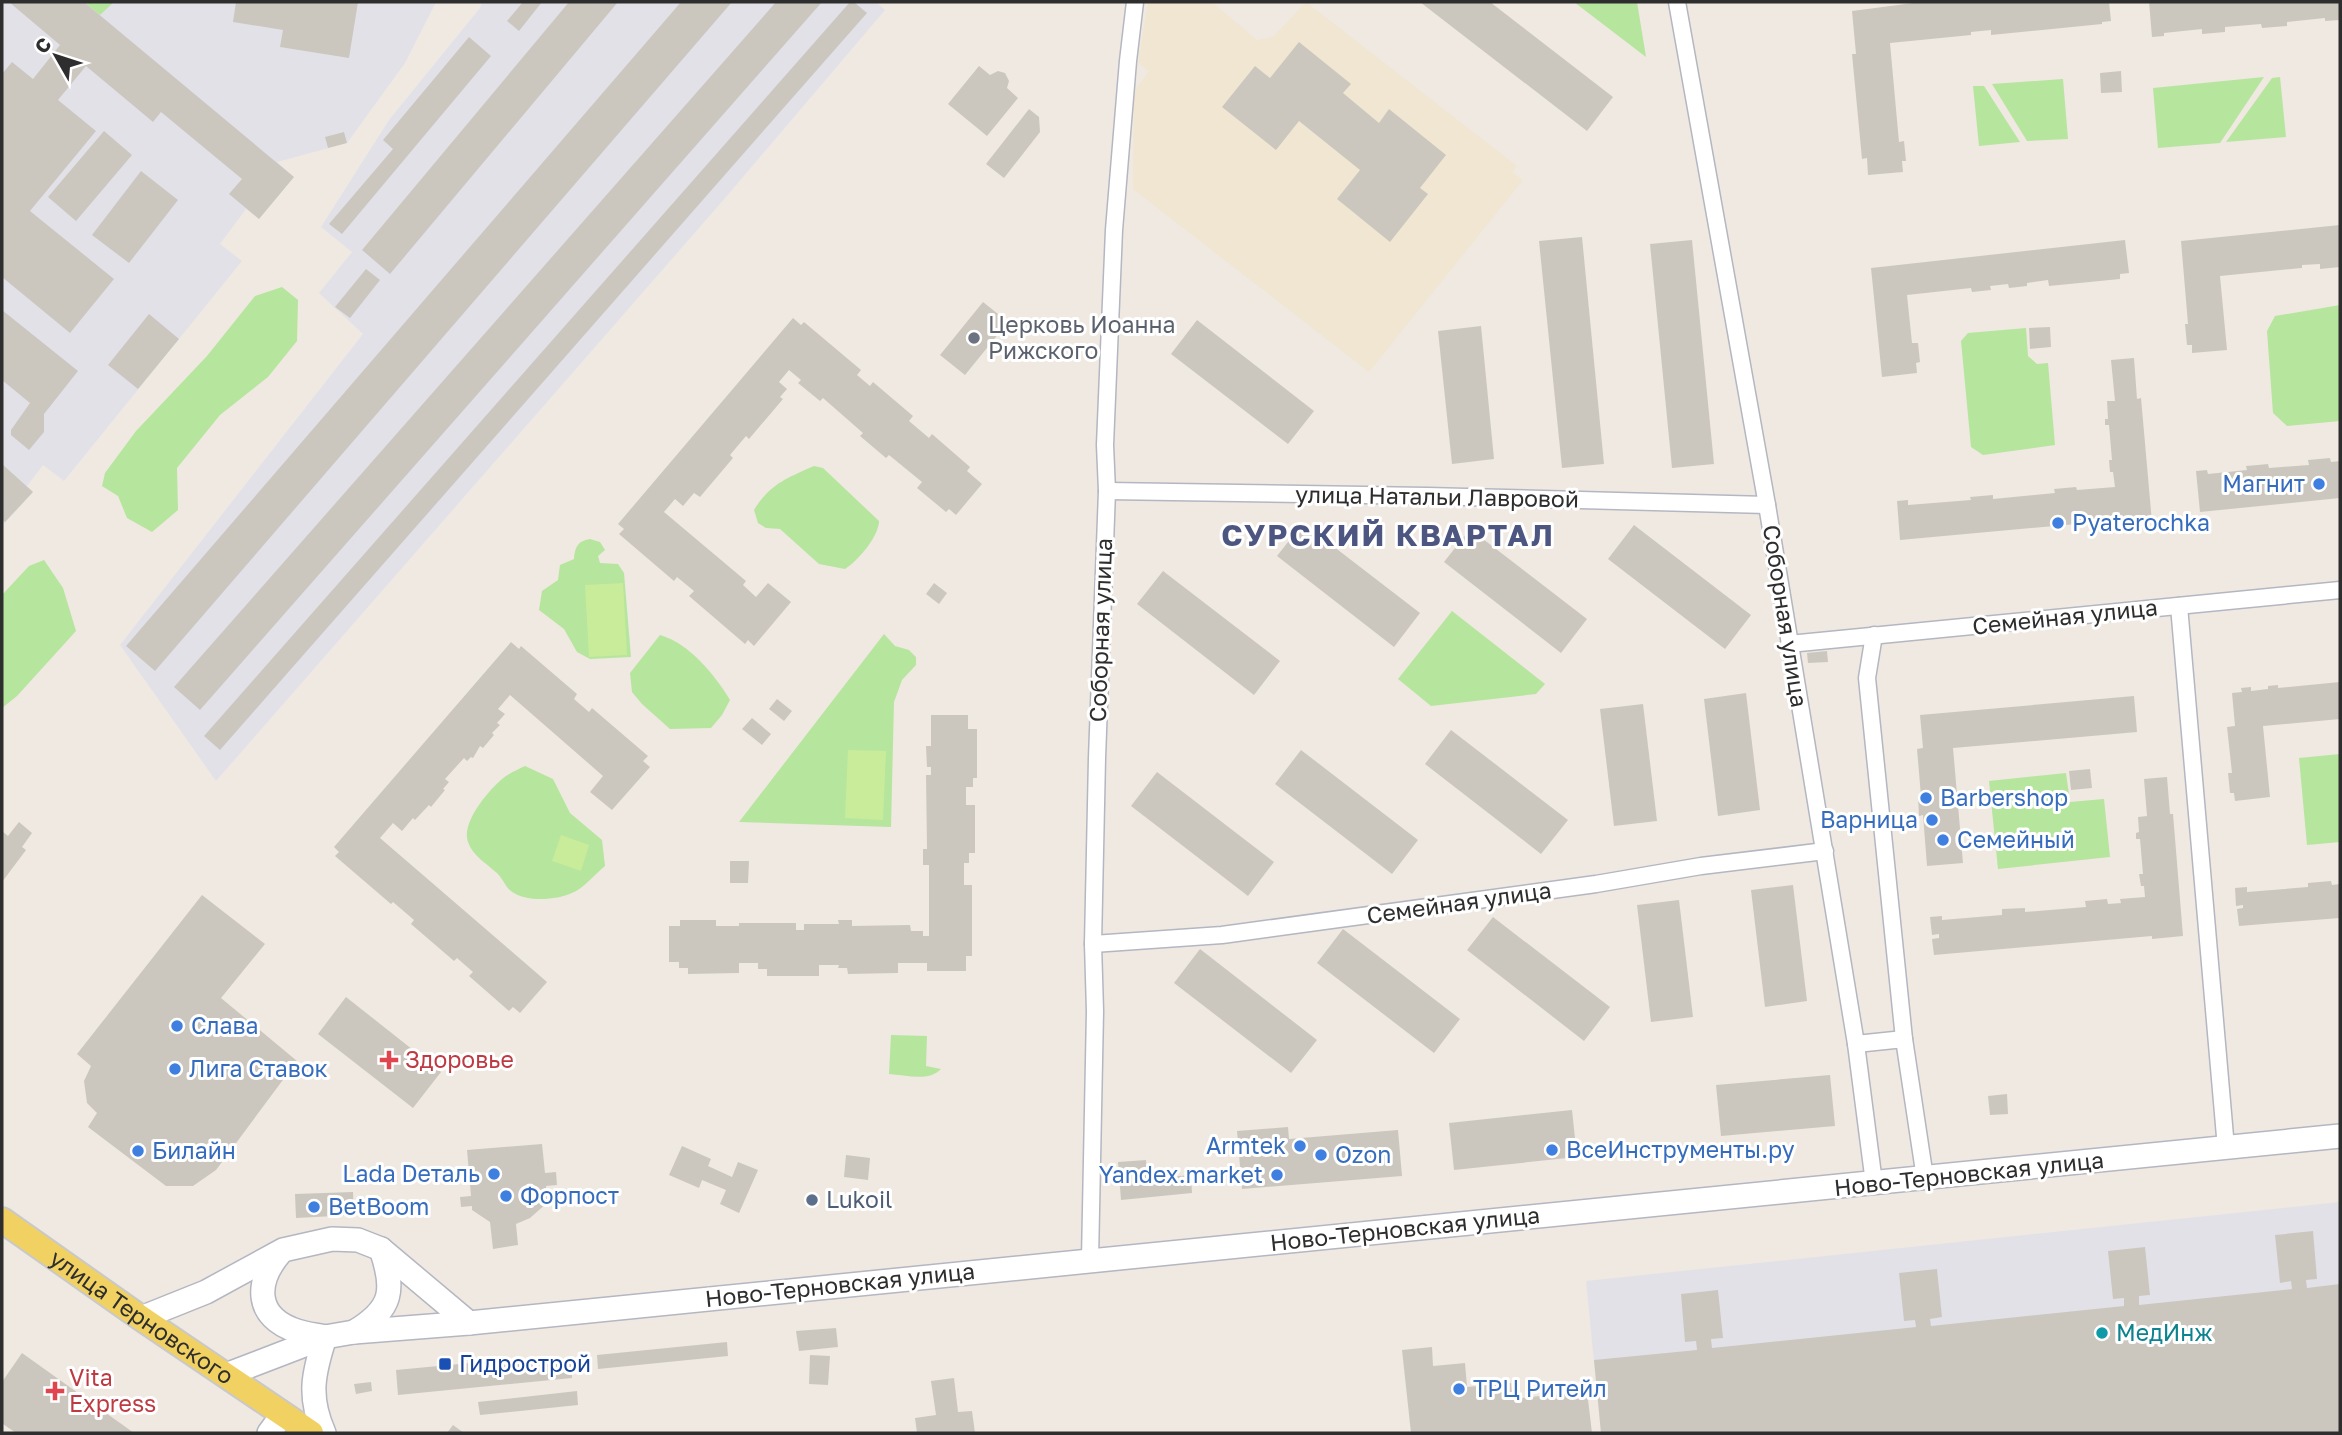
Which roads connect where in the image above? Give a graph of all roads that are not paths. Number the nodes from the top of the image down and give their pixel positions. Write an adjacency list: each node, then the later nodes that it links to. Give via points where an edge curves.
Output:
1 (1135, 2): 3 (street, Соборная улица, via 1114,230)
2 (1677, 2): 4 (street, Соборная улица)
3 (1107, 491): 4 (street, улица Натальи Лавровой); 10 (street, Соборная улица)
4 (1767, 505): 8 (street, Соборная улица)
5 (2340, 590): 6 (street, Семейная улица)
6 (2179, 606): 7 (street, Семейная улица); 14 (street)
7 (1874, 635): 8 (street, Семейная улица); 11 (street, via 1867,678)
8 (1789, 644): 9 (street, Соборная улица)
9 (1825, 851): 10 (street, Семейная улица, via 1235,933); 12 (street, Соборная улица)
10 (1093, 944): 20 (street, Соборная улица)
11 (1904, 1039): 12 (street); 15 (street)
12 (1856, 1044): 16 (street, Соборная улица)
13 (2340, 1136): 14 (main road, Ново-Терновская улица)
14 (2226, 1148): 15 (main road, Ново-Терновская улица)
15 (1924, 1178): 16 (main road, Ново-Терновская улица)
16 (1874, 1183): 20 (main road, Ново-Терновская улица)
17 (2, 1220): 21 (main road, улица Терновского)
18 (381, 1249): 19 (main road, via 358,1240 332,1239); 22 (main road); 23 (main road, via 388,1270 388,1294 374,1320)
19 (283, 1250): 21 (main road, via 206,1292); 24 (main road, via 262,1282 268,1312 295,1331)
20 (1090, 1260): 22 (main road, Ново-Терновская улица)
21 (141, 1318): 25 (main road, улица Терновского)
22 (469, 1323): 23 (main road, Ново-Терновская улица)
23 (354, 1332): 24 (main road)
24 (325, 1337): 25 (main road); 28 (main road, via 312,1396)
25 (226, 1375): 26 (main road, улица Терновского)
26 (276, 1424): 27 (main road, улица Терновского)
27 (311, 1433)
28 (324, 1433)

